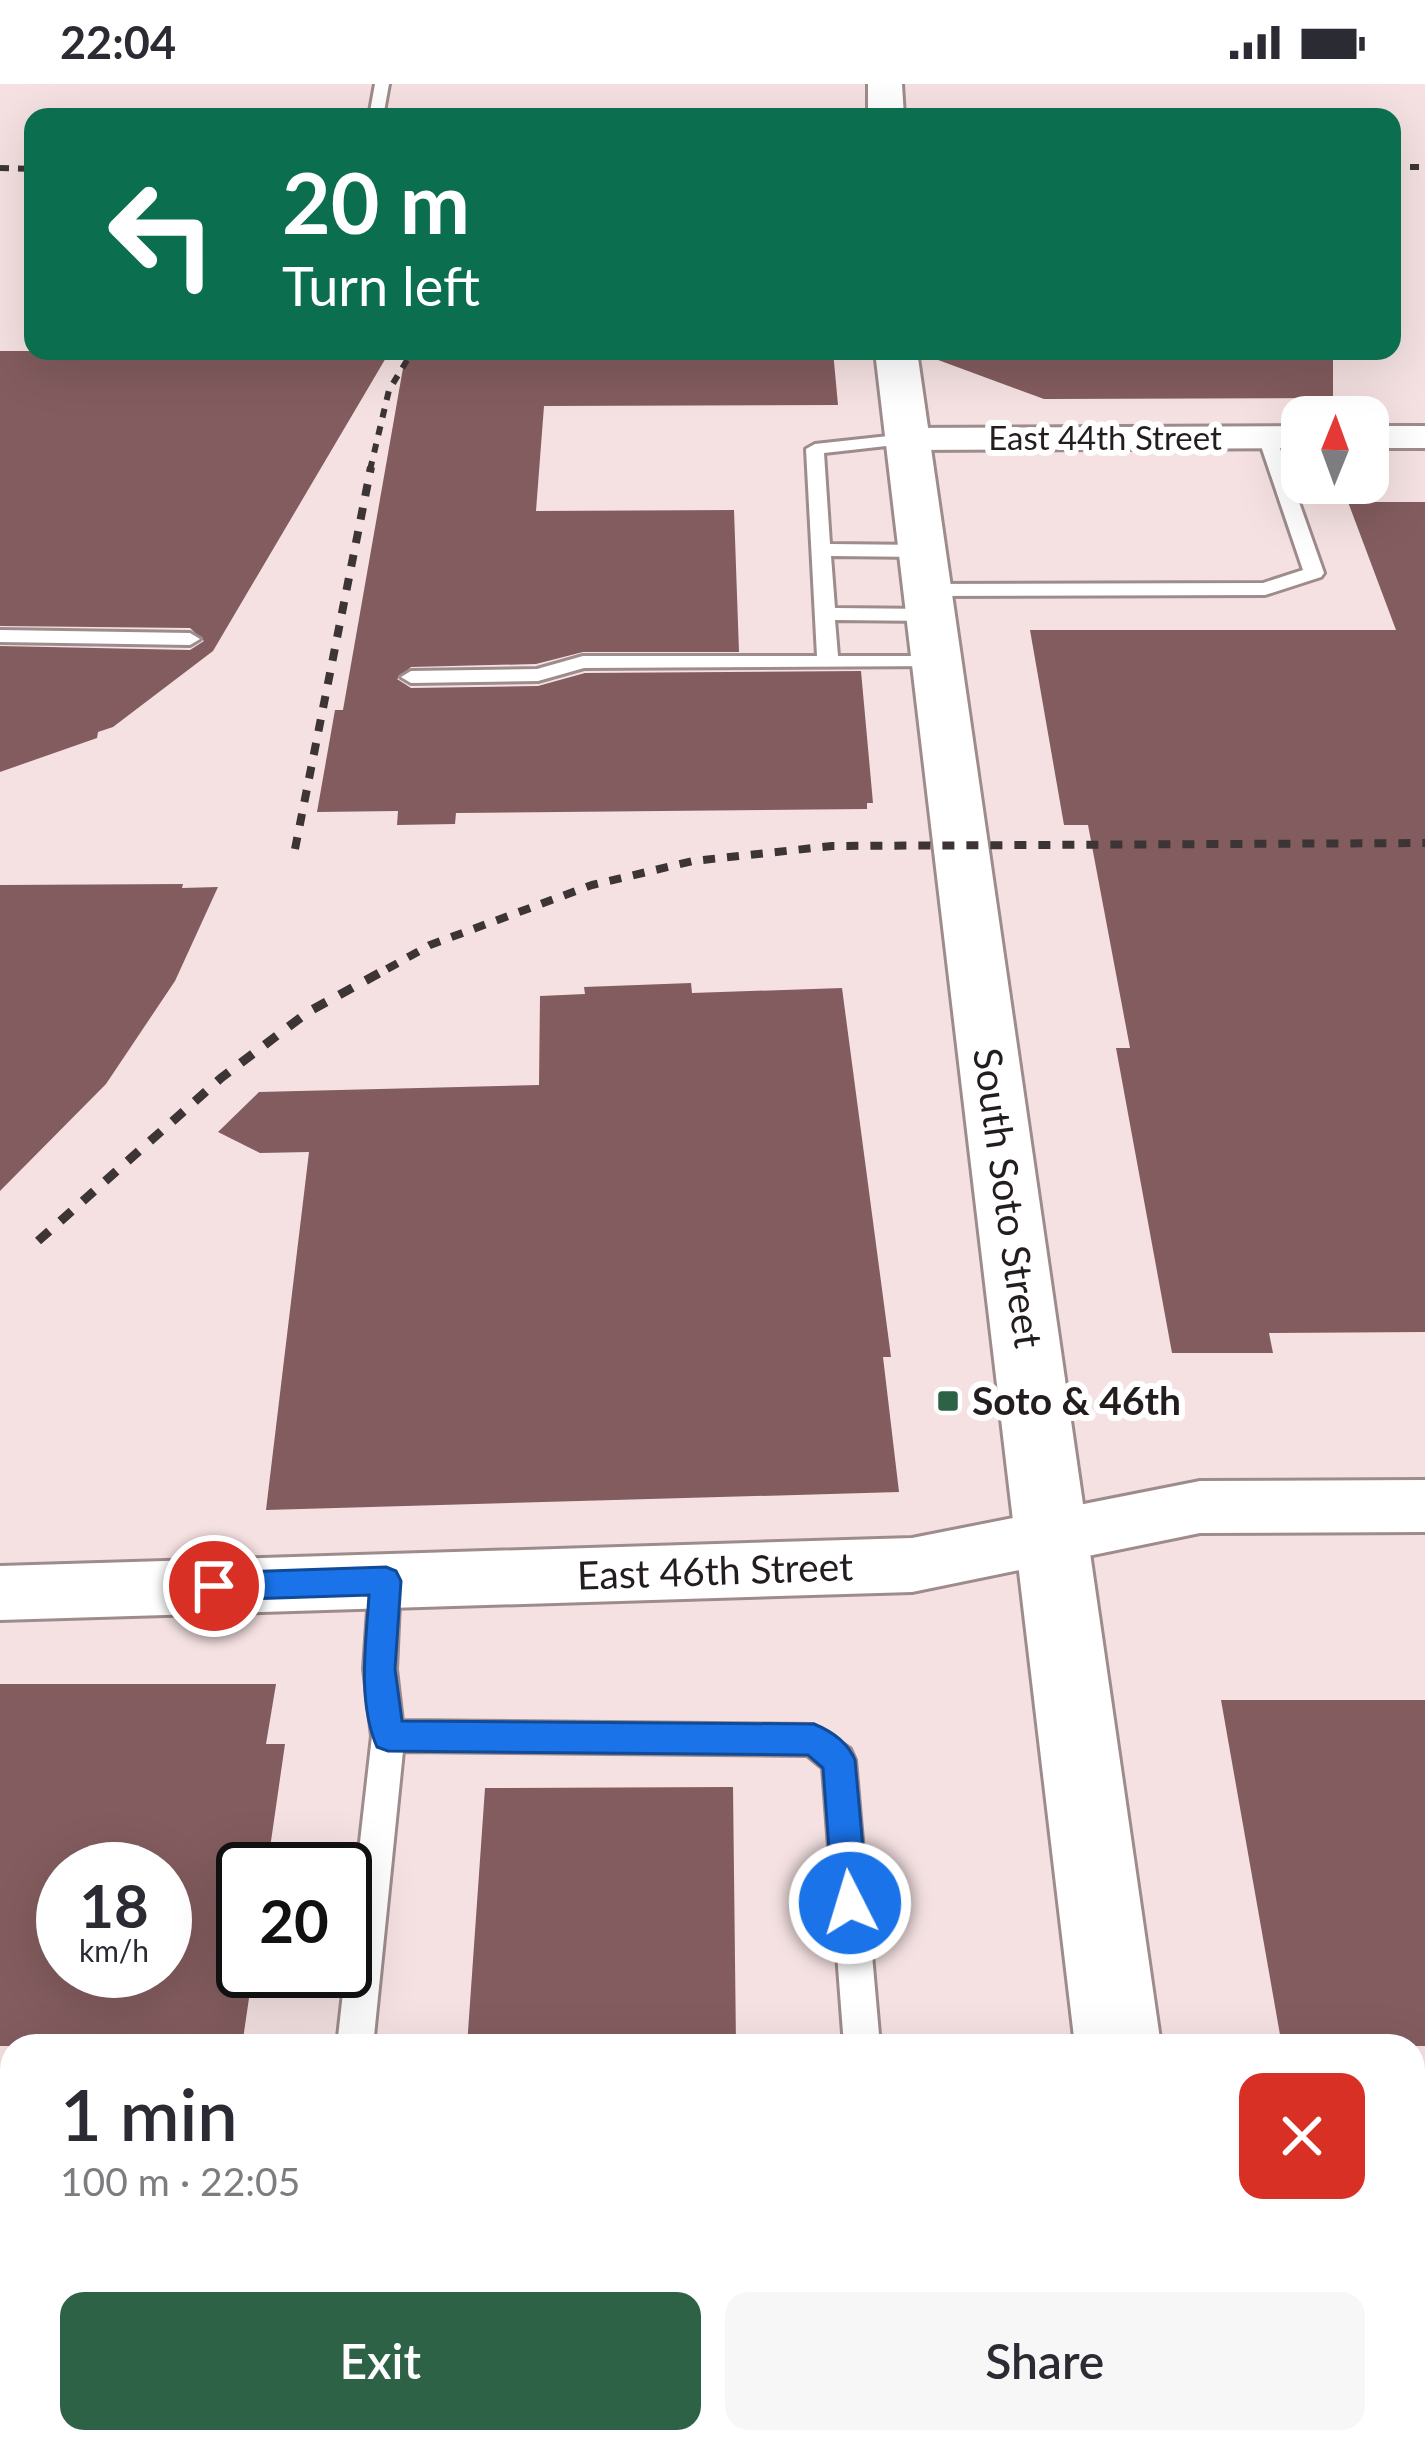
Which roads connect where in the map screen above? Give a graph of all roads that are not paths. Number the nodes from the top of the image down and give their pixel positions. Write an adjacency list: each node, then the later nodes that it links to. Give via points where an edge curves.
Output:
1 (897, 360): 5 (main road, South Soto Street)
2 (1281, 437): 5 (street, East 44th Street)
3 (1389, 437): 4 (street)
4 (1425, 437)
5 (908, 439): 7 (lane, via 815,449); 8 (main road, South Soto Street)
6 (1299, 504): 8 (lane, via 1314,573 1265,589)
7 (819, 550): 8 (lane); 9 (lane)
8 (929, 604): 9 (lane); 12 (lane); 15 (main road, South Soto Street)
9 (824, 614): 12 (lane)
10 (0, 636): 11 (lane)
11 (190, 639)
12 (828, 662): 13 (lane, via 583,662 538,675)
13 (411, 677)
14 (1425, 1506): 15 (street, East 46th Street, via 1200,1507)
15 (1053, 1537): 16 (street, East 46th Street, via 912,1565); 21 (main road, South Soto Street)
16 (386, 1581): 17 (street, East 46th Street); 18 (lane, via 380,1669)
17 (0, 1593)
18 (388, 1736): 19 (lane); 20 (lane, via 814,1740 839,1760)
19 (357, 2034)
20 (861, 2034)
21 (1116, 2034)

